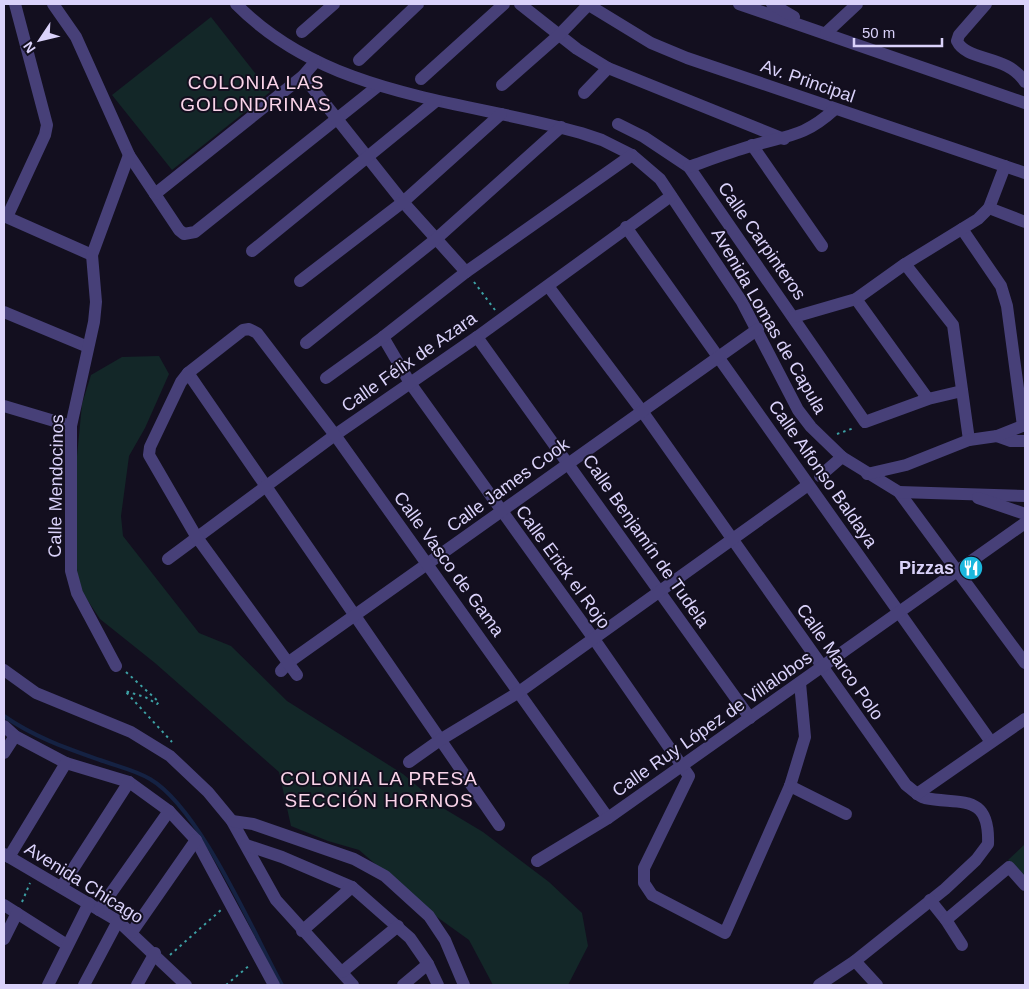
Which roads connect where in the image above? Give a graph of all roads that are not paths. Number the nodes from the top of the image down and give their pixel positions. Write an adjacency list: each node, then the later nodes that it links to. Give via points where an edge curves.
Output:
1 (15, 4): 44 (street, via 47,126)
2 (53, 4): 35 (street, via 76,37)
3 (236, 4): 17 (street, Avenida Lomas de Capula, via 287,44)
4 (334, 4): 14 (street)
5 (418, 4): 16 (street)
6 (504, 4): 20 (street)
7 (520, 4): 15 (street)
8 (588, 4): 15 (street); 27 (street, Av. Principal, via 651,43)
9 (739, 4): 13 (street)
10 (772, 4): 13 (street)
11 (857, 4): 13 (street)
12 (986, 4): 21 (street, via 959,35 960,47 969,53 1012,66)
13 (821, 31): 26 (street)
14 (302, 32)
15 (560, 34): 18 (street); 22 (street)
16 (359, 60)
17 (316, 61): 19 (street); 23 (street, Avenida Lomas de Capula)
18 (608, 68): 24 (street); 32 (street)
19 (303, 76): 29 (street); 40 (street)
20 (421, 79)
21 (1025, 82)
22 (502, 85)
23 (378, 86): 25 (street, Avenida Lomas de Capula); 29 (street)
24 (584, 93)
25 (436, 101): 28 (street, Avenida Lomas de Capula); 36 (street)
26 (1025, 103)
27 (835, 109): 32 (street, via 807,130); 37 (street, Av. Principal)
28 (501, 114): 31 (street, Avenida Lomas de Capula); 42 (street)
29 (337, 117): 36 (street); 40 (street, via 195,232 184,234 179,230)
30 (618, 124): 38 (street, Calle Carpinteros)
31 (561, 127): 34 (street, Avenida Lomas de Capula, via 602,140); 48 (street)
32 (784, 139): 33 (street)
33 (752, 145): 38 (street); 49 (street)
34 (632, 155): 41 (street, Avenida Lomas de Capula, via 660,179); 53 (street)
35 (130, 156): 40 (street); 51 (street, Calle Mendocinos)
36 (368, 157): 42 (street); 50 (street)
37 (1005, 166): 39 (street, Av. Principal); 43 (street)
38 (689, 167): 58 (street, Calle Carpinteros)
39 (1025, 173)
40 (155, 194)
41 (671, 196): 46 (street, Calle Félix de Azara); 59 (street, Avenida Lomas de Capula, via 720,266)
42 (403, 202): 48 (street); 54 (street)
43 (989, 208): 45 (street); 47 (street, Calle Carpinteros)
44 (5, 217): 51 (street)
45 (1025, 222)
46 (626, 228): 55 (street, Calle Félix de Azara); 64 (street, Calle Alfonso Baldaya)
47 (962, 229): 52 (street, Calle Carpinteros); 73 (street, via 1001,286 1007,306)
48 (436, 238): 53 (street); 62 (street)
49 (822, 246)
50 (252, 251)
51 (92, 255): 63 (street, Calle Mendocinos, via 96,302)
52 (905, 264): 56 (street, Calle Carpinteros); 68 (street, via 953,325)
53 (466, 272): 60 (street)
54 (300, 281)
55 (548, 286): 61 (street, Calle Félix de Azara); 71 (street, Calle Marco Polo)
56 (856, 299): 58 (street, Calle Carpinteros); 69 (street)
57 (4, 312): 63 (street)
58 (794, 317): 69 (street, via 865,422)
59 (758, 330): 64 (street, Calle James Cook); 78 (street, Avenida Lomas de Capula, via 798,410 820,438)
60 (383, 337): 66 (street); 67 (street, Calle Erick el Rojo)
61 (477, 337): 67 (street, Calle Félix de Azara); 79 (street, Calle Benjamín de Tudela)
62 (306, 343)
63 (88, 347): 72 (street, Calle Mendocinos)
64 (720, 358): 71 (street, Calle James Cook); 82 (street, Calle Alfonso Baldaya)
65 (188, 373): 74 (street, Calle Vasco de Gama, via 243,330 249,329 258,333); 83 (street); 90 (street, via 175,390 150,447 151,462)
66 (326, 378)
67 (410, 383): 74 (street, Calle Félix de Azara); 87 (street, Calle Erick el Rojo)
68 (962, 391): 69 (street); 76 (street)
69 (928, 399)
70 (4, 406): 72 (street)
71 (642, 412): 79 (street, Calle James Cook); 91 (street, Calle Marco Polo)
72 (71, 426): 100 (street, Calle Mendocinos, via 72,571 77,593)
73 (1024, 426): 75 (street)
74 (335, 435): 83 (street, Calle Félix de Azara); 93 (street, Calle Vasco de Gama)
75 (997, 436): 76 (street); 77 (street)
76 (969, 440): 80 (street, via 906,465)
77 (1025, 441)
78 (842, 457): 80 (street, Avenida Lomas de Capula); 81 (street)
79 (569, 462): 87 (street, Calle James Cook); 95 (street, Calle Benjamín de Tudela)
80 (867, 474): 84 (street, Avenida Lomas de Capula)
81 (820, 476)
82 (808, 484): 91 (street); 96 (street, Calle Alfonso Baldaya)
83 (265, 487): 90 (street, Calle Félix de Azara); 97 (street)
84 (899, 492): 85 (street); 94 (street, Avenida Lomas de Capula)
85 (971, 496): 86 (street); 88 (street)
86 (1025, 496)
87 (501, 511): 93 (street, Calle James Cook); 98 (street, Calle Erick el Rojo)
88 (1025, 514)
89 (1025, 523): 94 (street, Calle Ruy López de Villalobos)
90 (196, 536): 92 (street, Calle Félix de Azara); 101 (street)
91 (731, 539): 95 (street); 102 (street, Calle Marco Polo)
92 (168, 559)
93 (428, 564): 97 (street, Calle James Cook); 106 (street, Calle Vasco de Gama)
94 (959, 571): 96 (street, Calle Ruy López de Villalobos); 99 (street, Avenida Lomas de Capula)
95 (660, 591): 98 (street); 107 (street, Calle Benjamín de Tudela)
96 (900, 612): 102 (street, Calle Ruy López de Villalobos); 112 (street, Calle Alfonso Baldaya)
97 (356, 614): 101 (street, Calle James Cook); 111 (street)
98 (594, 639): 106 (street); 116 (street, Calle Erick el Rojo)
99 (1025, 663)
100 (116, 666)
101 (285, 667): 104 (street)
102 (822, 667): 105 (street, Calle Ruy López de Villalobos); 119 (street, Calle Marco Polo, via 906,785)
103 (4, 670): 123 (street, via 36,693 131,732 170,756 208,792)
104 (297, 675)
105 (800, 683): 107 (street, Calle Ruy López de Villalobos); 118 (street, via 805,737)
106 (519, 692): 111 (street); 122 (street, Calle Vasco de Gama)
107 (750, 718): 116 (street, Calle Ruy López de Villalobos)
108 (1025, 719): 112 (street)
109 (4, 726): 110 (street)
110 (15, 736): 113 (street); 115 (street)
111 (440, 740): 114 (street); 124 (street)
112 (992, 742): 119 (street)
113 (4, 753)
114 (408, 762)
115 (66, 763): 117 (street); 127 (street)
116 (682, 766): 118 (street, via 689,776 644,868 644,883 652,895 725,933); 122 (street, Calle Ruy López de Villalobos)
117 (129, 782): 120 (street); 130 (street)
118 (790, 786): 121 (street)
119 (917, 794): 132 (street, via 924,798 962,800 974,805 981,811 988,830 988,844 976,860)
120 (169, 811): 125 (street); 134 (street)
121 (846, 814)
122 (608, 818): 128 (street, Calle Ruy López de Villalobos)
123 (232, 821): 126 (street); 157 (street, via 253,824 354,859 385,876 430,916)
124 (500, 825)
125 (196, 840): 140 (street); 153 (street)
126 (246, 845): 131 (street); 139 (street, via 276,900)
127 (7, 855): 130 (street, Avenida Chicago)
128 (537, 861)
129 (1025, 885): 136 (street, via 1009,867)
130 (62, 886): 134 (street, Avenida Chicago)
131 (352, 886): 138 (street); 139 (street)
132 (930, 900): 136 (street); 145 (street)
133 (4, 905): 135 (street)
134 (94, 907): 137 (street, Avenida Chicago); 142 (street)
135 (16, 913): 141 (street); 142 (street)
136 (946, 920): 143 (street)
137 (118, 921): 140 (street, Avenida Chicago); 150 (street)
138 (398, 926): 146 (street); 147 (street)
139 (302, 931): 147 (street)
140 (132, 932): 144 (street, Avenida Chicago)
141 (4, 939)
142 (67, 944): 149 (street)
143 (962, 945)
144 (159, 957): 148 (street, Avenida Chicago); 151 (street)
145 (855, 961): 158 (street); 159 (street)
146 (428, 964): 155 (street); 156 (street)
147 (342, 972): 154 (street)
148 (173, 980): 152 (street, Avenida Chicago)
149 (48, 985)
150 (84, 985)
151 (137, 985)
152 (186, 985)
153 (274, 985)
154 (353, 985)
155 (403, 985)
156 (438, 985)
157 (464, 985)
158 (819, 985)
159 (877, 985)

